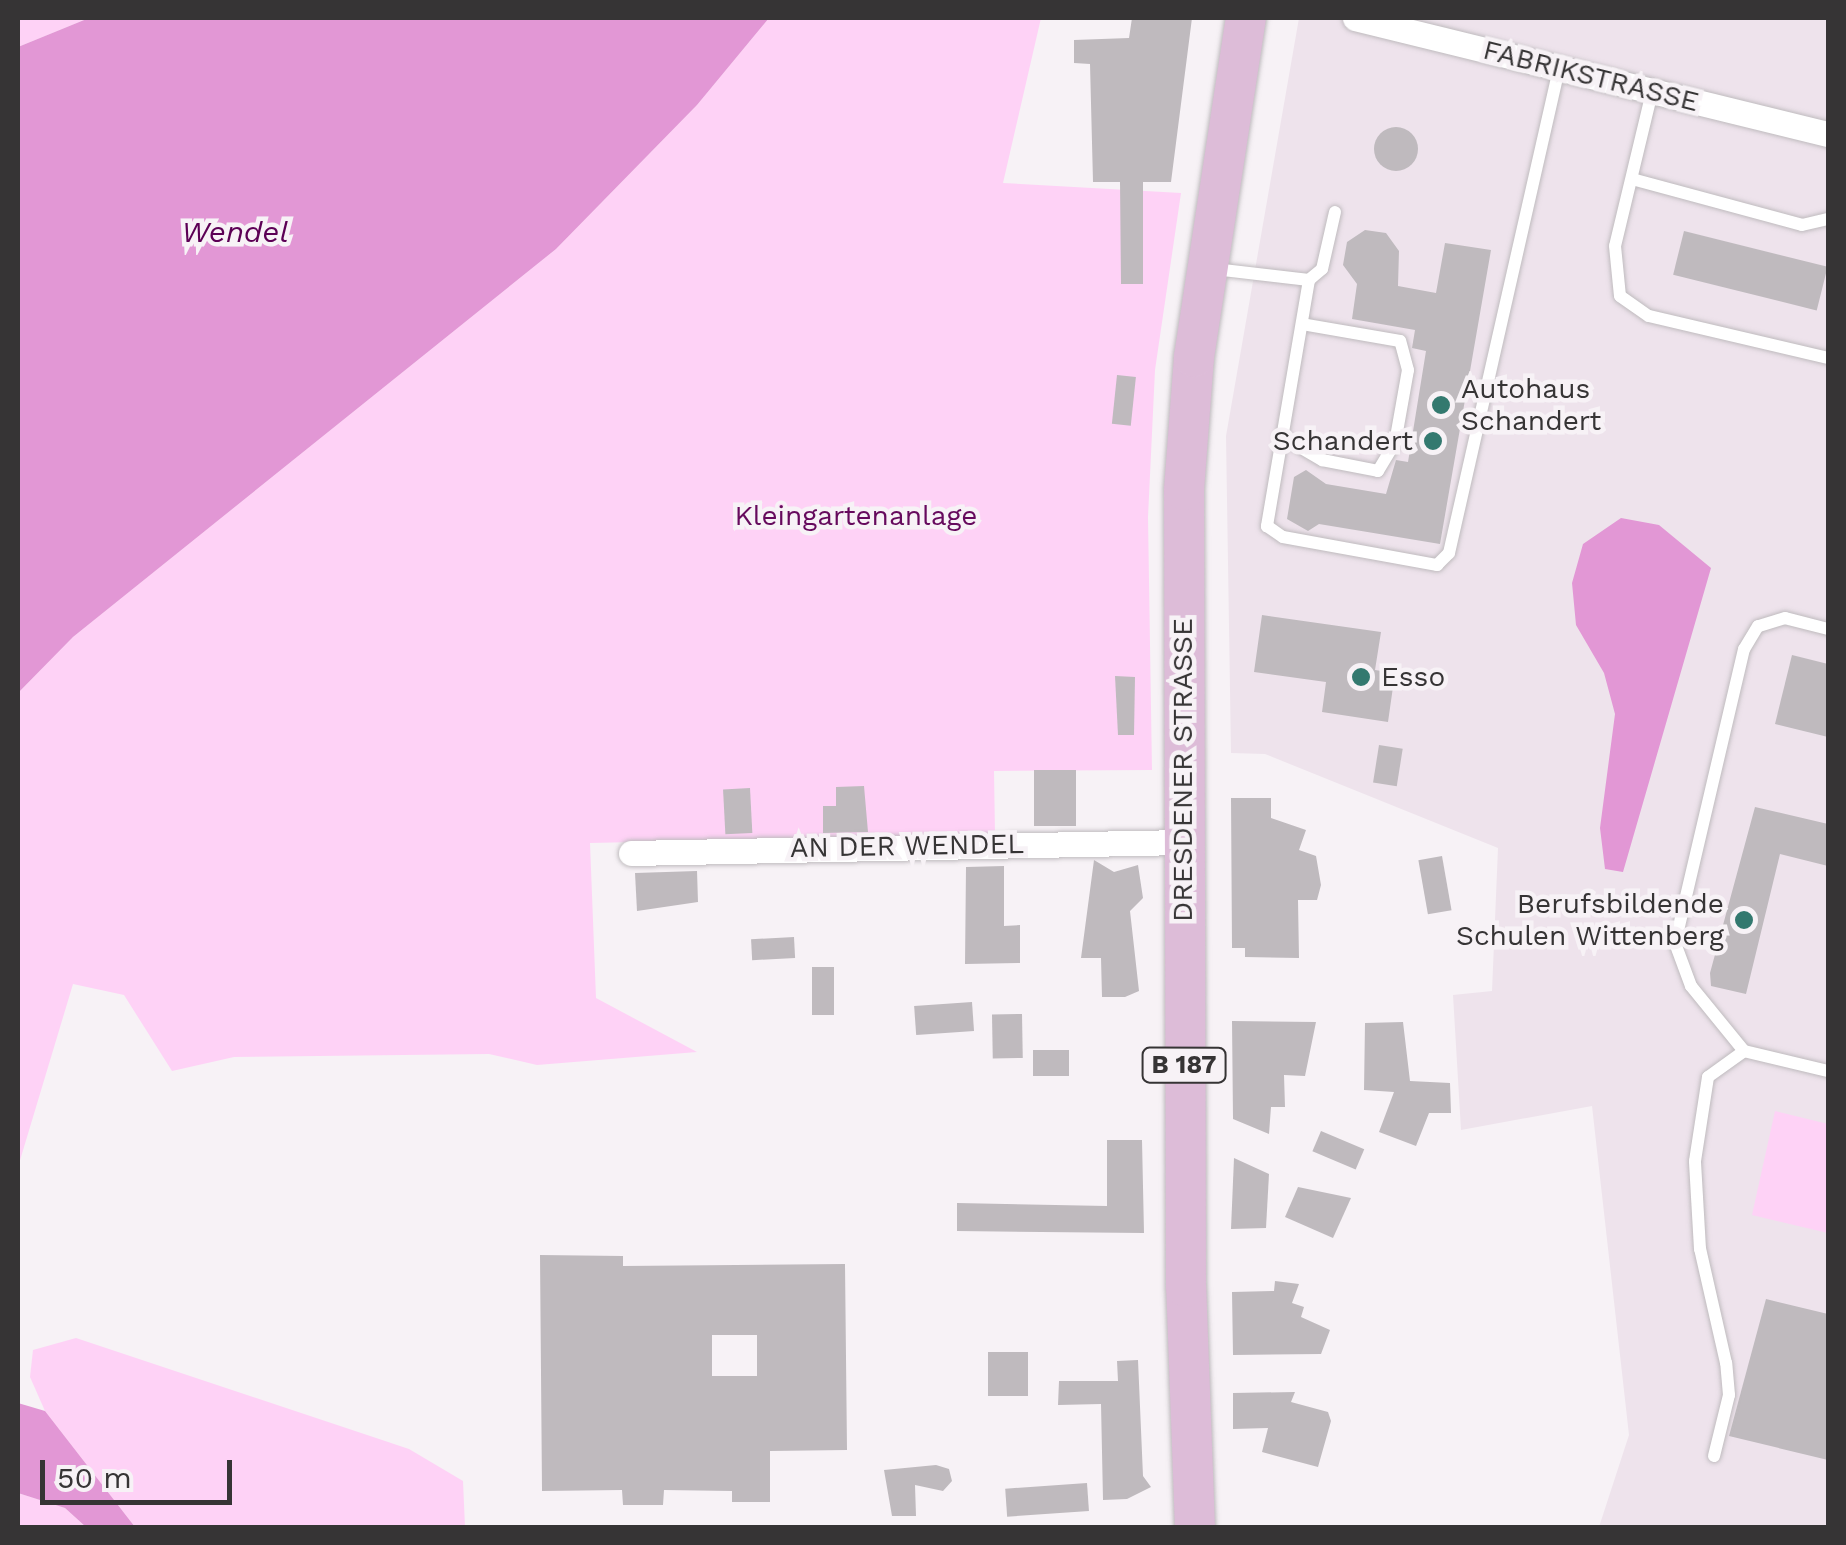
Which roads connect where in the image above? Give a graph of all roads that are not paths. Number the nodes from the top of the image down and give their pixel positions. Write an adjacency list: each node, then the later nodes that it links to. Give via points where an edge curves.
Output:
1 (1246, 18): 9 (main road, DRESDENER STRASSE / B 187)
2 (1355, 18): 3 (street, FABRIKSTRASSE)
3 (1560, 69): 4 (street, FABRIKSTRASSE); 13 (lane, via 1449,553 1437,565 1283,536 1267,526)
4 (1652, 92): 5 (street, FABRIKSTRASSE); 6 (lane)
5 (1828, 134)
6 (1632, 179): 8 (lane, via 1802,225); 12 (lane, via 1613,280 1632,308)
7 (1335, 212): 10 (lane, via 1322,269)
8 (1828, 219)
9 (1207, 268): 10 (lane); 15 (main road, DRESDENER STRASSE / B 187, via 1184,490)
10 (1309, 280): 11 (lane)
11 (1302, 324): 13 (lane); 13 (lane, via 1400,341 1408,370 1395,443 1378,471 1322,460)
12 (1828, 358)
13 (1281, 436)
14 (1828, 629): 17 (lane, via 1785,618 1758,626 1744,649 1675,942 1691,986)
15 (1182, 842): 16 (street, AN DER WENDEL); 20 (main road, DRESDENER STRASSE / B 187)
16 (631, 853)
17 (1744, 1051): 18 (lane); 19 (lane, via 1708,1077 1695,1160 1700,1248 1726,1363 1728,1395)
18 (1828, 1071)
19 (1714, 1456)
20 (1194, 1528)

